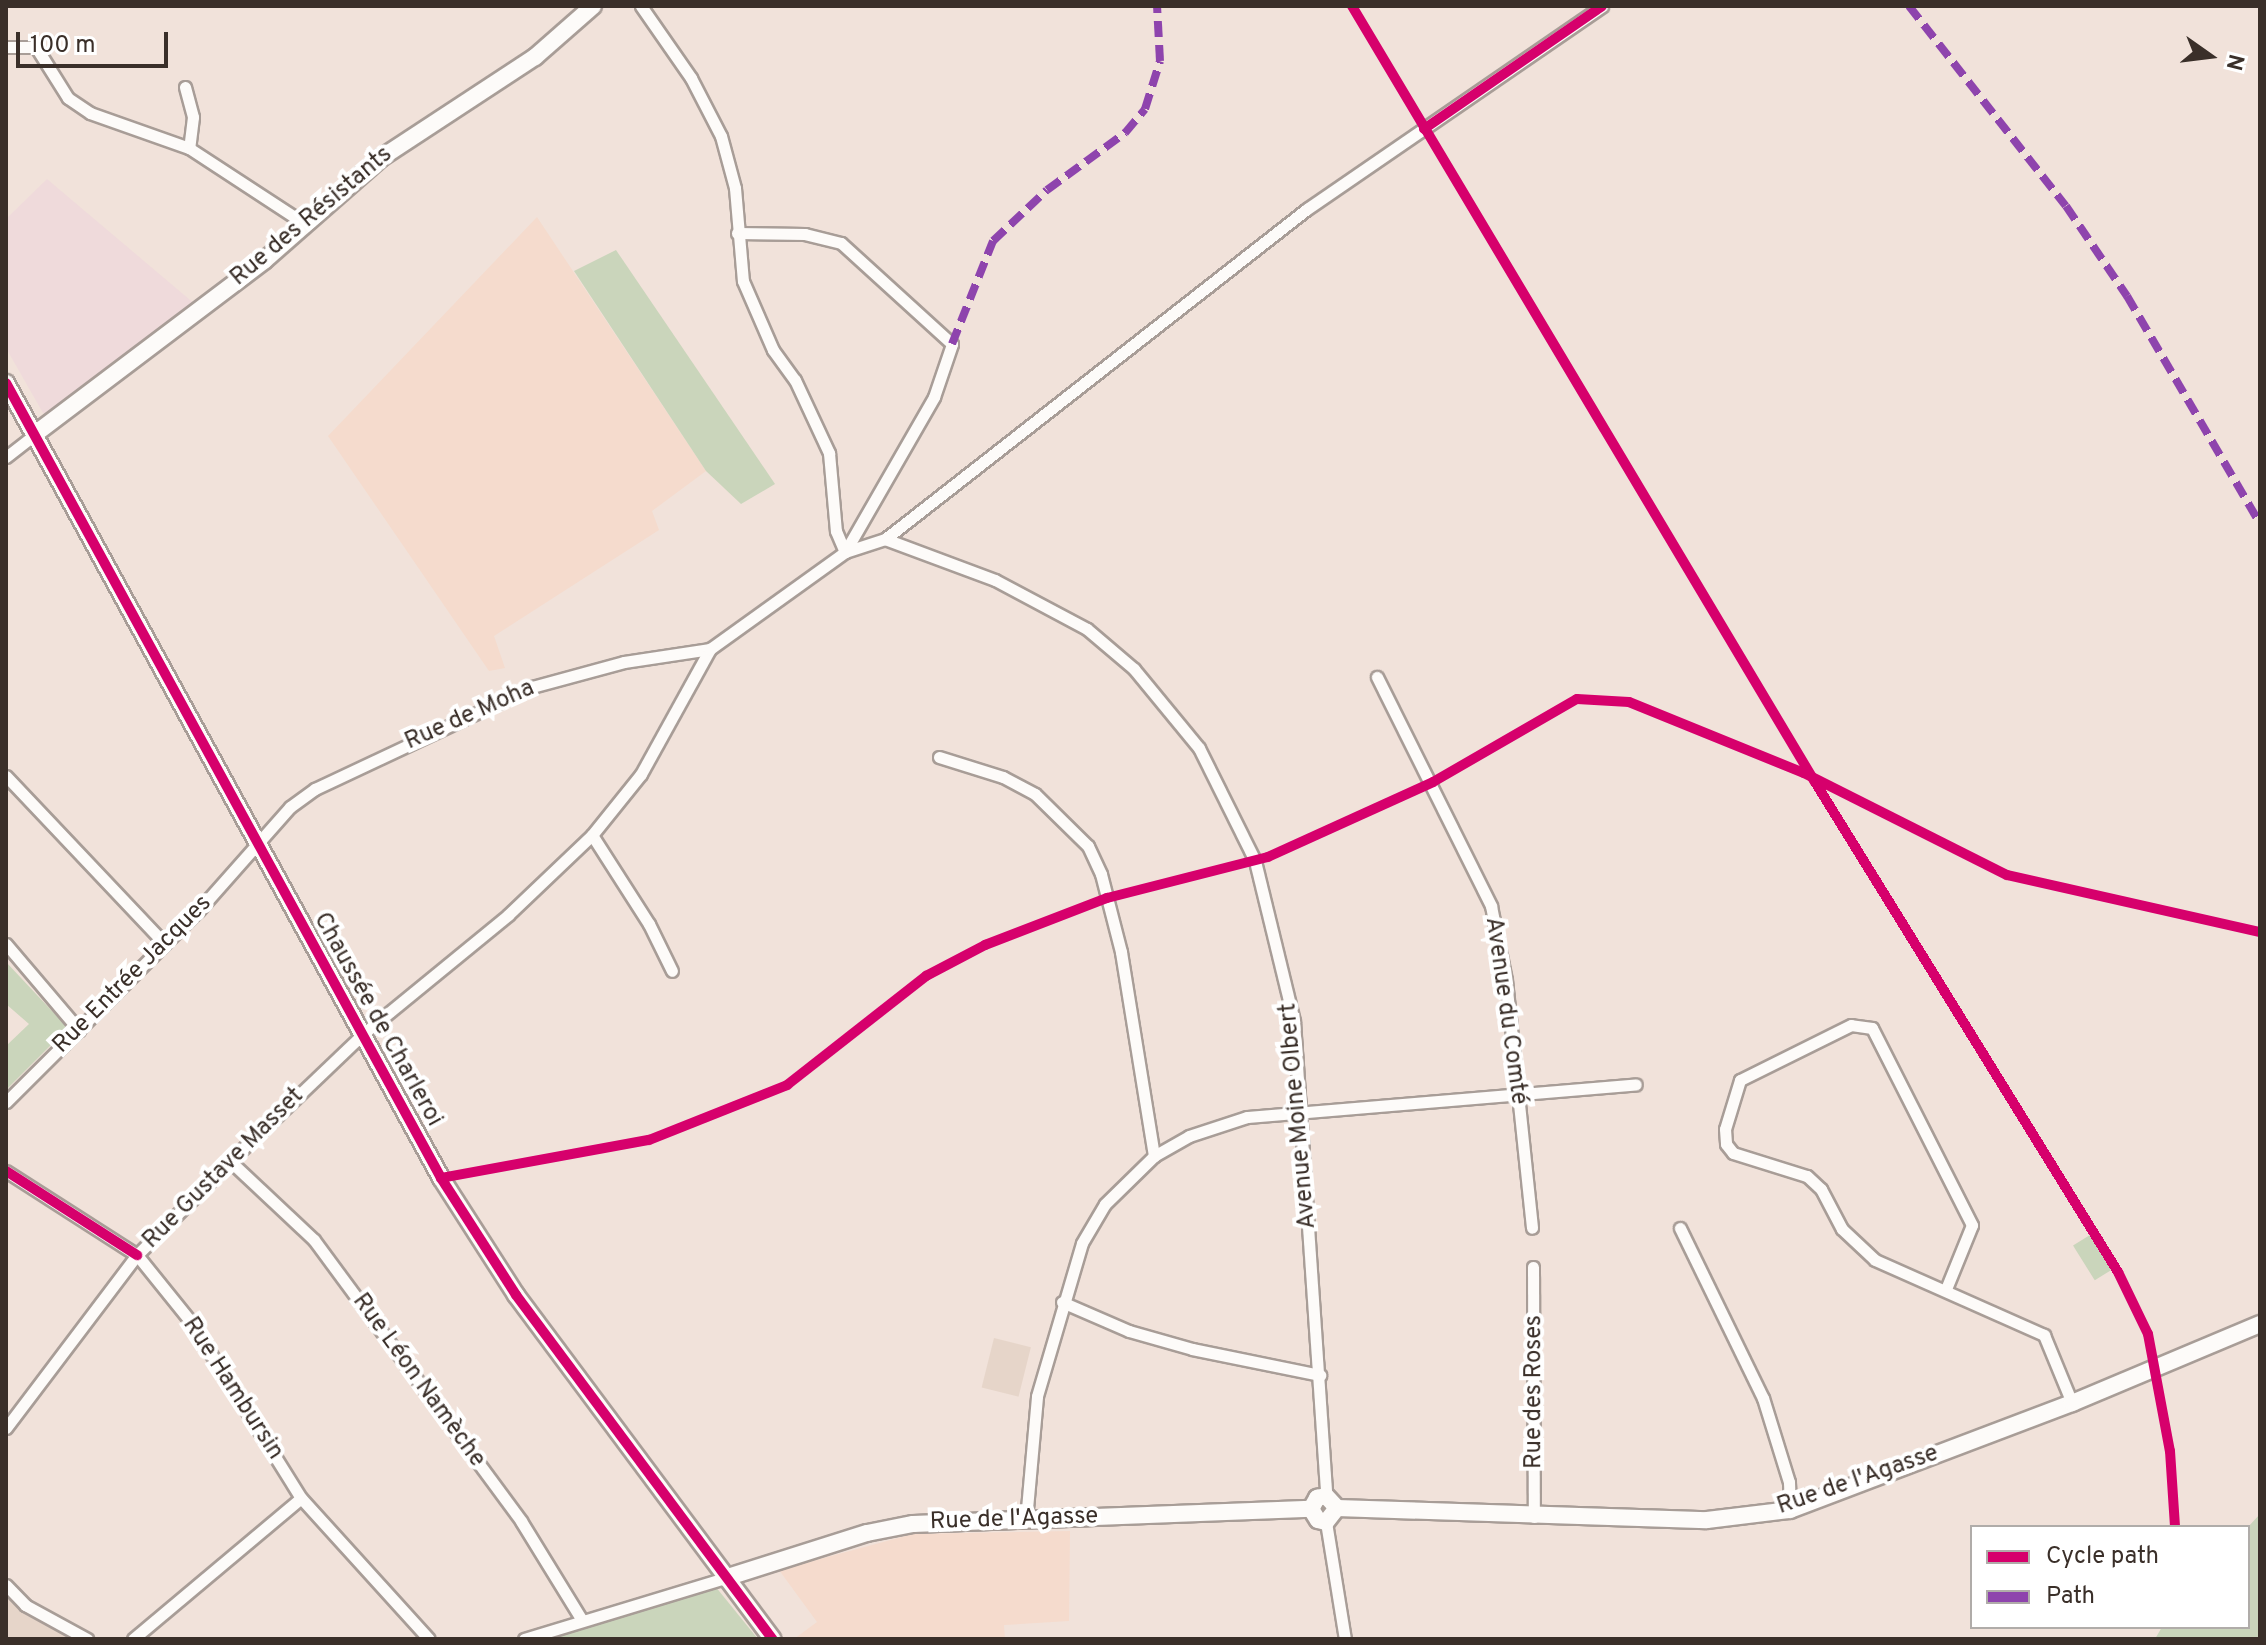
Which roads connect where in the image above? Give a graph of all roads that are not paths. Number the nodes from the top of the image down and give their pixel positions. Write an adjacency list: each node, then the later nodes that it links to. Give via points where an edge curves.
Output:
1 (593, 6): 7 (street, Rue des Résistants, via 535,57 434,119)
2 (641, 6): 8 (street, via 691,78 721,136 731,164)
3 (1602, 6): 12 (street, via 1307,209)
4 (6, 47): 6 (street, via 36,47 68,98 90,113)
5 (185, 87): 6 (street, via 193,117)
6 (189, 148): 7 (street)
7 (302, 222): 10 (street, Rue des Résistants, via 265,260)
8 (737, 233): 13 (street, via 743,281 756,316 829,453 836,531); 13 (street, via 805,234 841,243 952,344 934,397)
9 (6, 383): 10 (street, Chaussée de Charleroi)
10 (35, 434): 11 (street); 19 (street, Chaussée de Charleroi)
11 (6, 457)
12 (885, 539): 13 (street); 28 (street, Avenue Moine Olbert, via 995,580 1087,629 1169,706 1199,748 1255,861 1294,1021)
13 (845, 552): 14 (street)
14 (710, 649): 18 (street, Rue Gustave Masset, via 641,774); 19 (street, Rue de Moha, via 624,662 532,687 315,789 290,807)
15 (1377, 677): 26 (street, Avenue du Comté, via 1491,906 1506,980)
16 (939, 757): 29 (street, via 1003,777 1035,794 1088,846 1101,874 1121,952)
17 (6, 776): 21 (street)
18 (592, 835): 22 (street, via 649,924); 24 (street, Rue Gustave Masset, via 516,908)
19 (258, 845): 21 (street, Rue Entrée Jacques); 24 (street, Chaussée de Charleroi)
20 (6, 944): 23 (street)
21 (165, 944): 23 (street, Rue Entrée Jacques)
22 (672, 971)
23 (79, 1030): 27 (street, Rue Entrée Jacques)
24 (364, 1033): 30 (street, Rue Gustave Masset); 47 (street, Chaussée de Charleroi, via 441,1178 516,1295)
25 (1636, 1084): 26 (street)
26 (1516, 1095): 28 (street); 32 (street, Avenue du Comté)
27 (6, 1102)
28 (1301, 1113): 29 (street, via 1216,1125); 39 (street, Avenue Moine Olbert)
29 (1154, 1156): 37 (street, via 1105,1204 1082,1243)
30 (230, 1161): 34 (street, Rue Gustave Masset); 49 (street, Rue Léon Namèche, via 314,1240 521,1521)
31 (6, 1171): 34 (street, Rue Hambursin)
32 (1532, 1228)
33 (1680, 1228): 44 (street, via 1763,1398 1789,1482)
34 (137, 1255): 41 (street, Rue Gustave Masset); 42 (street, Rue Hambursin, via 191,1322)
35 (1533, 1267): 45 (street, Rue des Roses)
36 (1946, 1289): 36 (street, via 1859,1248 1807,1176 1733,1153 1725,1129 1740,1080 1851,1025 1872,1028 1972,1225); 40 (street, via 2044,1335)
37 (1062, 1302): 39 (street, via 1129,1331 1192,1349); 46 (street, via 1032,1421)
38 (2260, 1324): 40 (street, Rue de l'Agasse)
39 (1320, 1375): 43 (street, Avenue Moine Olbert)
40 (2072, 1403): 44 (street, Rue de l'Agasse)
41 (6, 1428)
42 (301, 1498): 51 (street); 52 (street, Rue Hambursin)
43 (1330, 1509): 45 (street, Rue de l'Agasse); 46 (street, Rue de l'Agasse, via 1318,1520 1311,1509); 55 (street, Avenue Moine Olbert)
44 (1790, 1510): 45 (street, Rue de l'Agasse, via 1707,1520)
45 (1534, 1517)
46 (1026, 1520): 47 (street, Rue de l'Agasse, via 894,1527)
47 (725, 1578): 49 (street); 54 (street, Chaussée de Charleroi)
48 (6, 1585): 50 (street, via 25,1605)
49 (582, 1620): 53 (street)
50 (87, 1639)
51 (133, 1639)
52 (429, 1639)
53 (524, 1639)
54 (772, 1639)
55 (1345, 1639)

